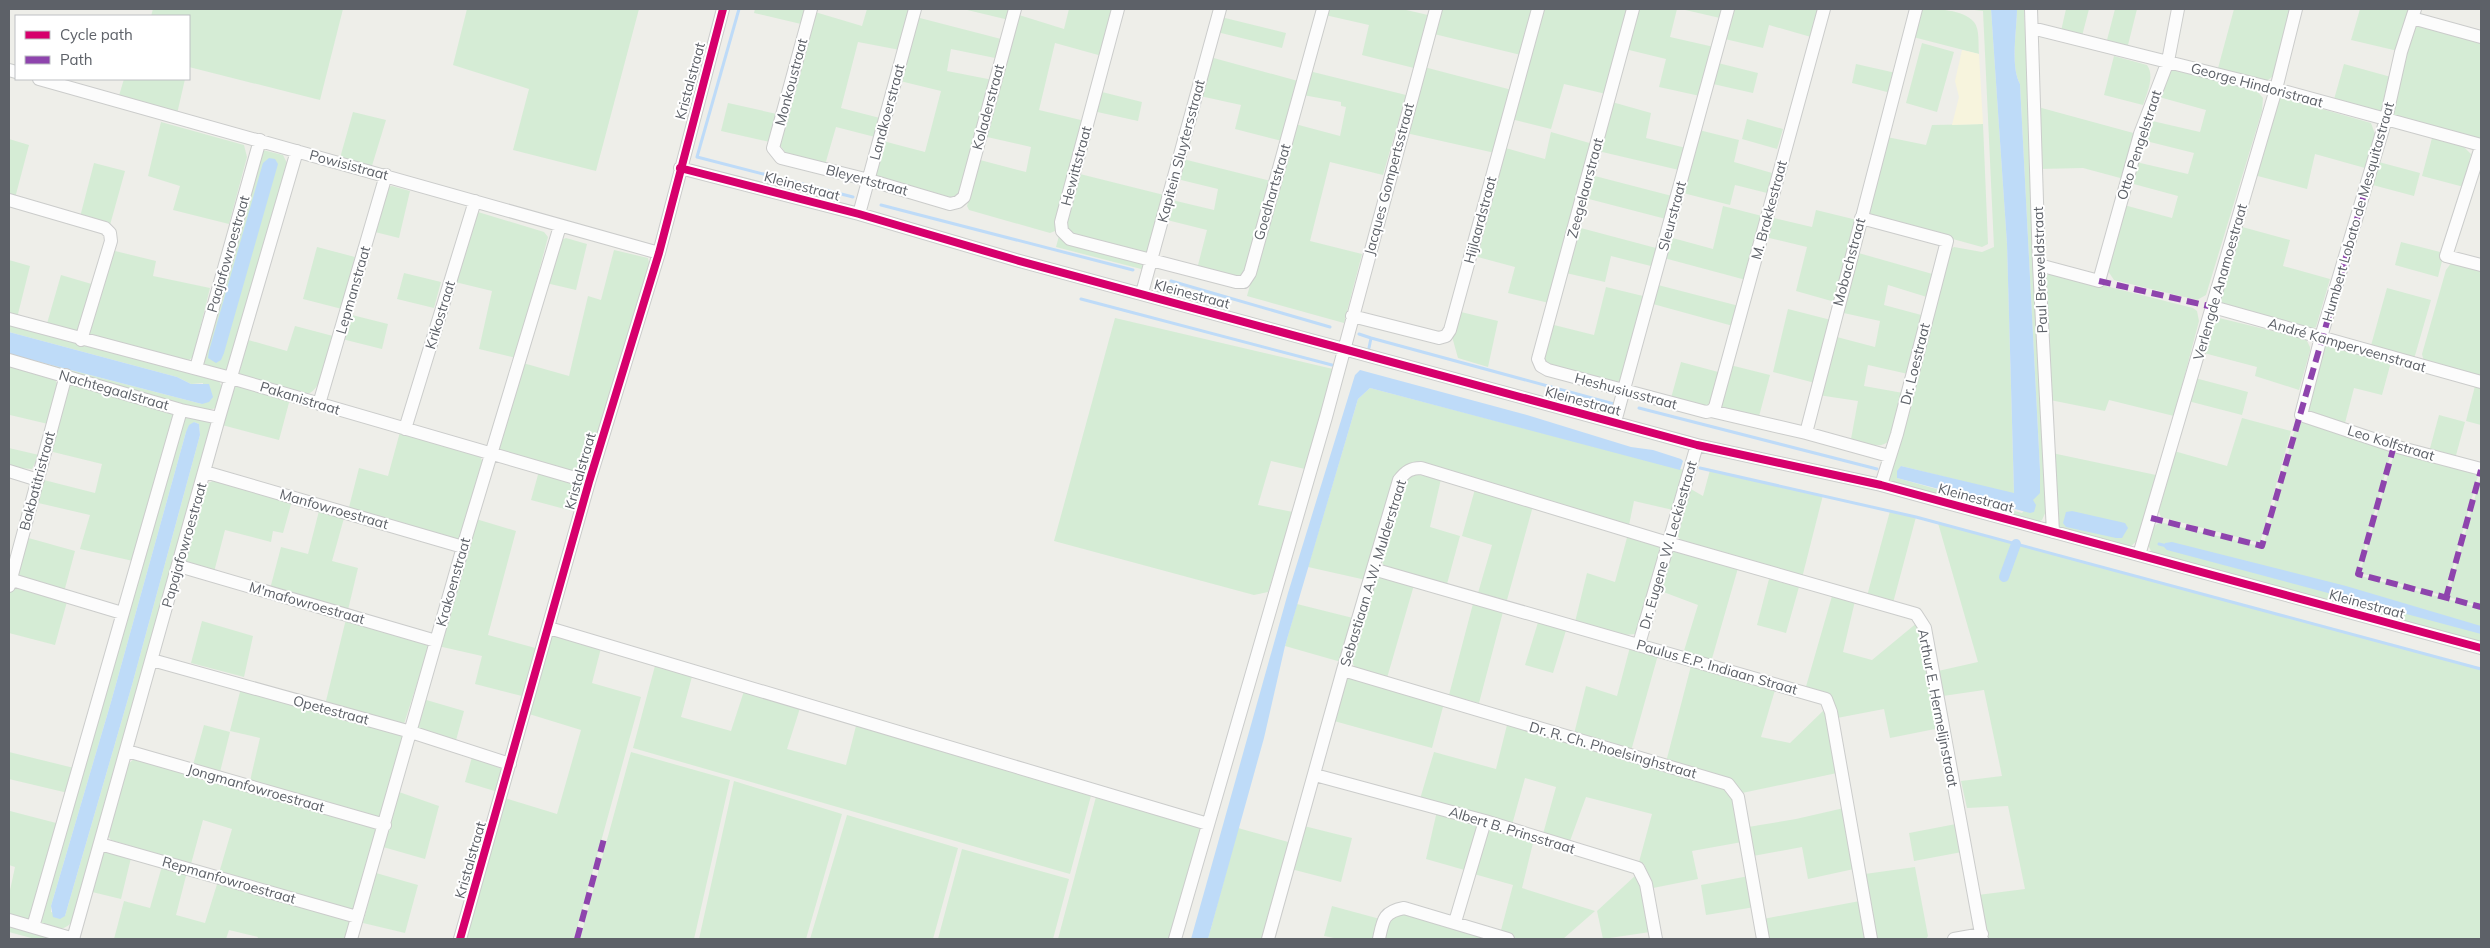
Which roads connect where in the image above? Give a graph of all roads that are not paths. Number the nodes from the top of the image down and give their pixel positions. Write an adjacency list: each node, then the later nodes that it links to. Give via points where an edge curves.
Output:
1 (722, 9): 28 (street, Kristalstraat)
2 (811, 9): 27 (street, Monkoustraat, via 773,148)
3 (915, 9): 30 (street, Landkoerstraat)
4 (1015, 9): 33 (street, Koladerstraat, via 964,197)
5 (1118, 9): 38 (street, Hewittstraat, via 1061,222 1062,231 1070,239)
6 (1220, 9): 38 (street, Kapitein Sluytersstraat)
7 (1323, 9): 38 (street, Goedhartstraat, via 1250,273 1244,282)
8 (1436, 9): 43 (street, Jacques Gompertsstraat)
9 (1538, 9): 43 (street, Hijlaardstraat, via 1450,330 1439,338)
10 (1633, 9): 49 (street, Zeegelaarstraat, via 1538,359)
11 (1728, 9): 54 (street, Sleurstraat)
12 (1824, 9): 57 (street, M. Brakkestraat)
13 (1916, 9): 35 (street, Mobachstraat)
14 (2031, 9): 18 (street, Paul Breeveldstraat)
15 (2178, 9): 20 (street, Otto Pengelstraat)
16 (2296, 9): 22 (street, Verlengde Anamoestraat)
17 (2414, 14): 19 (street); 23 (street, Humbert Lobato de Mesquitastraat, via 2401,52)
18 (2032, 28): 20 (street, George Hindoristraat); 39 (street, Paul Breeveldstraat)
19 (2481, 37)
20 (2168, 61): 22 (street, George Hindoristraat); 39 (street, Otto Pengelstraat, via 2140,134 2098,280)
21 (43, 80): 24 (street, Powisistraat)
22 (2276, 89): 23 (street, George Hindoristraat); 42 (street, Verlengde Anamoestraat)
23 (2386, 119): 25 (street, George Hindoristraat); 45 (street, Humbert Lobato de Mesquitastraat)
24 (260, 140): 26 (street, Powisistraat); 50 (street, Paajafowroestraat)
25 (2481, 146): 40 (street, via 2446,256)
26 (297, 151): 29 (street, Powisistraat); 52 (street, Papajafowroestraat)
27 (776, 154): 30 (street, Bleyertstraat, via 781,158)
28 (680, 168): 34 (street, Kleinestraat); 37 (street, Kristalstraat)
29 (386, 175): 32 (street, Powisistraat); 55 (street, Lepmanstraat)
30 (869, 180): 33 (street, Bleyertstraat, via 950,204); 34 (street, Landkoerstraat)
31 (9, 200): 46 (street, via 104,228 110,233 111,241)
32 (475, 200): 36 (street, Powisistraat); 61 (street, Krikostraat)
33 (958, 202)
34 (859, 214): 41 (street, Kleinestraat)
35 (1861, 218): 62 (street, Mobachstraat); 65 (street, Dr. Loestraat, via 1947,241)
36 (560, 226): 37 (street, Powisistraat); 64 (street, Krakoenstraat)
37 (660, 253): 70 (street, Kristalstraat)
38 (1151, 259): 41 (street, Kapitein Sluytersstraat)
39 (2039, 264): 72 (street, Paul Breeveldstraat)
40 (2481, 265)
41 (1142, 293): 47 (street, Kleinestraat)
42 (2213, 307): 45 (street, André Kamperveenstraat); 75 (street, Verlengde Anamoestraat)
43 (1352, 316): 47 (street, Jacques Gompertsstraat)
44 (9, 319): 46 (street, Pakanistraat)
45 (2322, 337): 53 (street, André Kamperveenstraat); 58 (street, Humbert Lobato de Mesquitastraat)
46 (81, 340): 50 (street, Pakanistraat)
47 (1344, 349): 60 (street, Kleinestraat); 91 (street, Jacques Gompertsstraat)
48 (9, 360): 51 (street, Nachtegaalstraat)
49 (1541, 366): 54 (street, Heshusiusstraat)
50 (196, 368): 52 (street, Pakanistraat)
51 (66, 376): 56 (street, Nachtegaalstraat); 69 (street, Bakbatitristraat)
52 (231, 378): 55 (street, Pakanistraat); 59 (street, Papajafowroestraat)
53 (2481, 382)
54 (1624, 390): 57 (street, Heshusiusstraat); 60 (street, Sleurstraat)
55 (319, 404): 61 (street, Pakanistraat)
56 (181, 410): 59 (street, Nachtegaalstraat); 79 (street)
57 (1712, 411): 62 (street, Heshusiusstraat)
58 (2301, 415): 66 (street, Leo Kolfstraat, via 2394,446)
59 (219, 418): 68 (street, Papajafowroestraat)
60 (1615, 422): 63 (street, Kleinestraat)
61 (405, 429): 64 (street, Pakanistraat)
62 (1806, 433): 65 (street)
63 (1697, 445): 71 (street, Kleinestraat); 73 (street, Dr. Eugene W. Leckiestraat)
64 (491, 452): 70 (street, Pakanistraat); 74 (street, Krakoenstraat)
65 (1889, 456): 71 (street, Dr. Loestraat)
66 (2481, 469)
67 (9, 471): 69 (street)
68 (205, 472): 74 (street, Manfowroestraat); 76 (street, Papajafowroestraat)
69 (38, 480): 78 (street, Bakbatitristraat)
70 (589, 482): 80 (street, Kristalstraat)
71 (1881, 485): 72 (street, Kleinestraat)
72 (2053, 532): 75 (street, Kleinestraat)
73 (1668, 543): 77 (street, Sebastiaan A.W. Mulderstraat, via 1422,468 1412,468 1400,480); 82 (street, Dr. Eugene W. Leckiestraat); 98 (street, Arthur E. Hermelijnstraat, via 1916,614 1925,628)
74 (462, 547): 81 (street, Krakoenstraat)
75 (2139, 555): 83 (street, Kleinestraat)
76 (178, 566): 81 (street, M'mafowroestraat); 84 (street, Papajafowroestraat)
77 (1373, 569): 82 (street, Paulus E.P. Indiaan Straat); 85 (street, Sebastiaan A.W. Mulderstraat)
78 (9, 582): 79 (street)
79 (122, 613): 97 (street)
80 (549, 628): 88 (street, Kristalstraat); 91 (street)
81 (436, 641): 86 (street, Krakoenstraat)
82 (1639, 644): 108 (street, Paulus E.P. Indiaan Straat, via 1826,699)
83 (2481, 648)
84 (152, 660): 86 (street, Opetestraat); 87 (street, Papajafowroestraat)
85 (1343, 670): 89 (street, Sebastiaan A.W. Mulderstraat); 107 (street, Dr. R. Ch. Phoelsinghstraat, via 1728,784 1738,797)
86 (411, 732): 88 (street, Opetestraat); 92 (street, Krakoenstraat)
87 (127, 751): 92 (street, Jongmanfowroestraat); 93 (street, Papajafowroestraat)
88 (510, 764): 101 (street, Kristalstraat)
89 (1315, 775): 90 (street, Albert B. Prinsstraat); 103 (street, Sebastiaan A.W. Mulderstraat)
90 (1485, 821): 96 (street); 106 (street, Albert B. Prinsstraat, via 1638,868 1646,884)
91 (1208, 824): 102 (street, Jacques Gompertsstraat)
92 (385, 825): 94 (street, Krakoenstraat)
93 (100, 844): 94 (street, Repmanfowroestraat); 99 (street, Papajafowroestraat)
94 (357, 917): 100 (street, Krakoenstraat)
95 (9, 920): 97 (street)
96 (1455, 922): 104 (street, via 1404,908 1391,910 1384,918); 105 (street)
97 (33, 927): 99 (street)
98 (1982, 937): 109 (street)
99 (73, 939)
100 (351, 939)
101 (460, 939)
102 (1175, 939)
103 (1268, 939)
104 (1379, 939)
105 (1508, 939)
106 (1656, 939)
107 (1763, 939)
108 (1872, 939)
109 (1954, 939)

